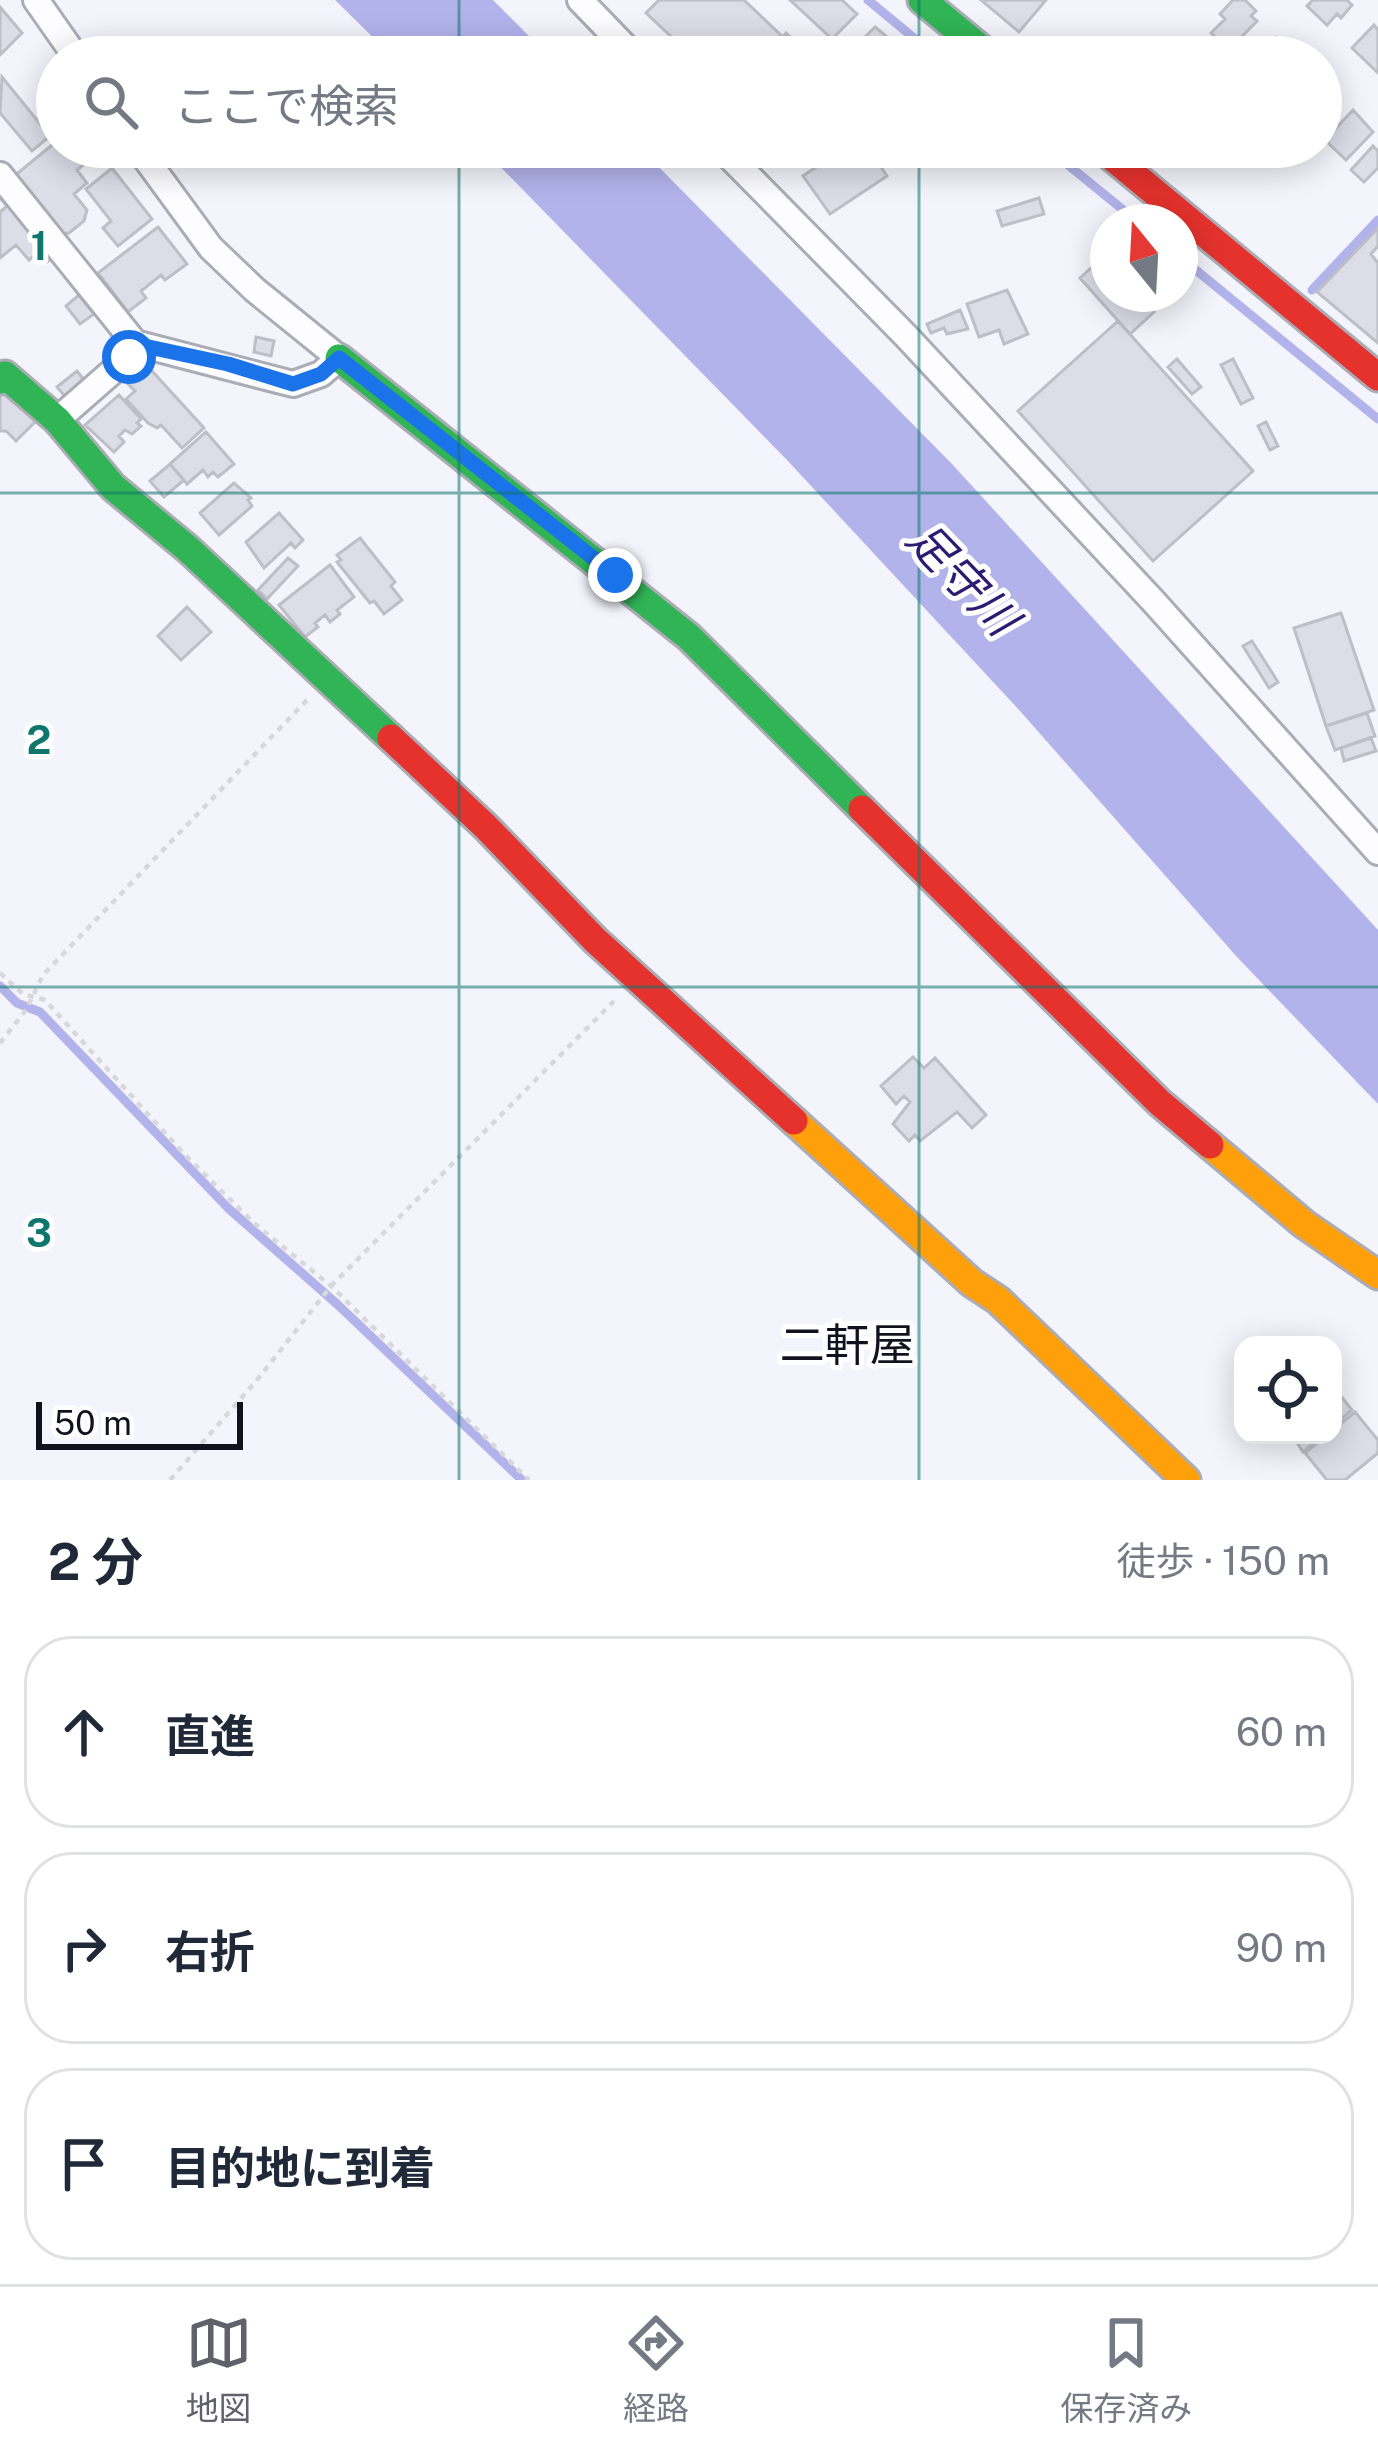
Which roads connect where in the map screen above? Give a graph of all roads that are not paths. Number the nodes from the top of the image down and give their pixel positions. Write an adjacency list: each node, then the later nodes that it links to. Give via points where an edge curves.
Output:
1 (36, 0): 4 (street)
2 (580, 0): 5 (street)
3 (922, 0): 6 (main road)
4 (61, 36)
5 (615, 36)
6 (966, 36)
7 (152, 168): 12 (street, via 211,248)
8 (741, 168): 16 (street, via 1154,602)
9 (1125, 168): 13 (main road)
10 (0, 175): 11 (street)
11 (135, 344): 12 (street, via 293,384); 15 (street)
12 (339, 358): 17 (main road, via 689,637 1160,1102 1243,1176)
13 (1378, 377)
14 (0, 380): 15 (main road, via 5,375)
15 (56, 420): 18 (main road, via 112,488 164,527 638,978)
16 (1378, 852)
17 (1378, 1276)
18 (1186, 1480)

